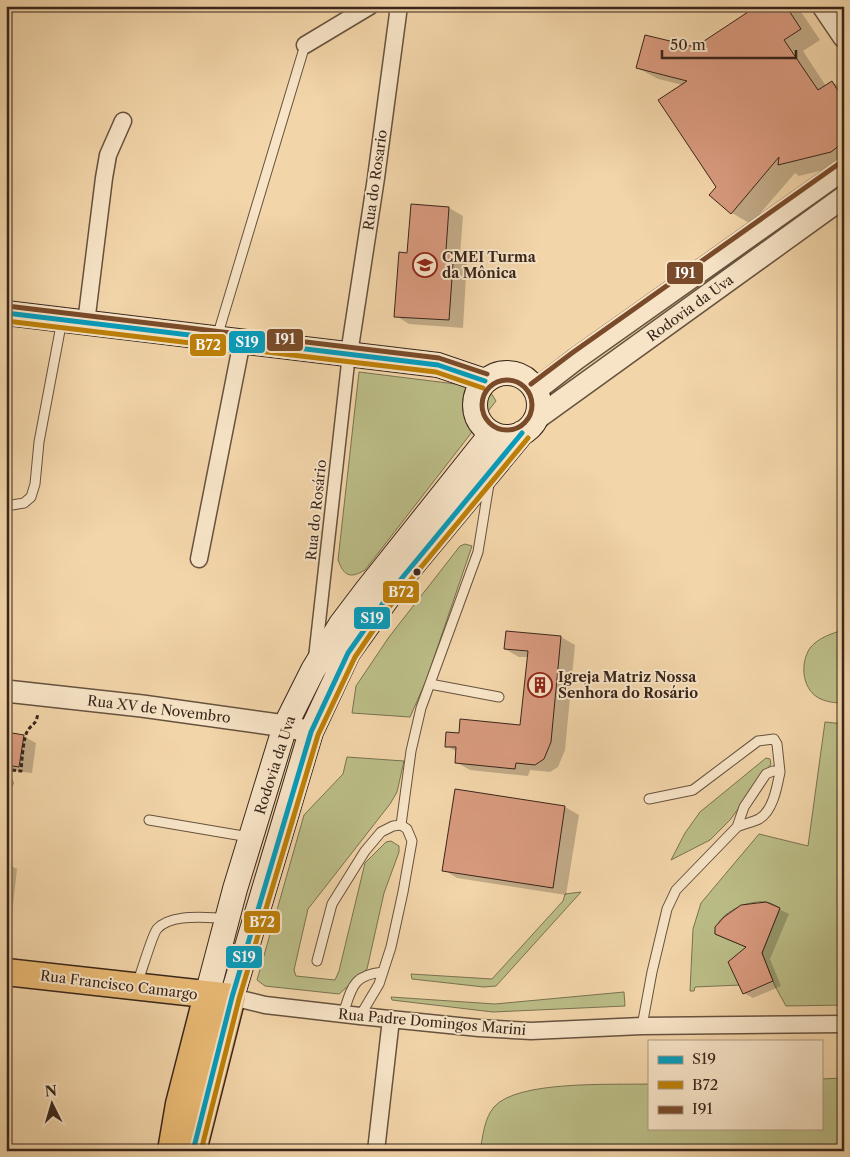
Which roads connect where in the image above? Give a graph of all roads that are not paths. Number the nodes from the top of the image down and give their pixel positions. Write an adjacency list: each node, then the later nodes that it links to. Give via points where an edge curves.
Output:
1 (370, 6): 5 (street)
2 (399, 6): 14 (street, Rua do Rosario)
3 (824, 6): 4 (street)
4 (844, 37)
5 (304, 45): 12 (lane)
6 (123, 122): 11 (street, via 108,155)
7 (844, 168): 16 (street, Rodovia da Uva)
8 (844, 197): 17 (street, Rodovia da Uva)
9 (6, 313): 10 (main road)
10 (62, 320): 11 (main road); 20 (lane, via 39,442 35,484 31,497 24,504)
11 (86, 323): 12 (main road)
12 (217, 338): 13 (main road)
13 (242, 341): 14 (main road); 21 (street)
14 (349, 354): 15 (main road, via 438,365); 22 (street, Rua do Rosário)
15 (485, 381): 16 (main road, via 498,374 513,373 523,376); 18 (main road, via 475,398 475,408 484,427)
16 (536, 390): 17 (main road, via 539,410)
17 (529, 426): 18 (main road, via 512,436); 19 (main road, Rodovia da Uva)
18 (492, 433): 22 (main road, Rodovia da Uva, via 341,624)
19 (491, 469): 23 (lane, via 478,552); 27 (main road, Rodovia da Uva, via 402,578 348,653)
20 (6, 506)
21 (199, 559)
22 (313, 670): 26 (main road, Rodovia da Uva)
23 (430, 684): 25 (lane); 31 (lane, via 411,751)
24 (6, 691): 26 (street, Rua XV de Novembro)
25 (499, 697)
26 (285, 726): 27 (street, Rua XV de Novembro); 33 (main road, Rodovia da Uva)
27 (311, 732): 39 (main road, Rodovia da Uva)
28 (780, 772): 29 (lane, via 778,744 774,738 758,741 693,790); 32 (lane, via 766,774); 32 (lane, via 768,810 760,818)
29 (649, 800)
30 (149, 820): 33 (lane)
31 (401, 825): 35 (lane, via 382,832 365,851 337,895); 37 (lane, via 412,841)
32 (736, 827): 44 (lane, via 673,896 667,909)
33 (252, 837): 34 (main road, Rodovia da Uva)
34 (227, 918): 38 (lane, via 168,921 156,930); 39 (main road, Rodovia da Uva)
35 (317, 961)
36 (6, 972): 38 (main road, Rua Francisco Camargo)
37 (383, 972): 40 (lane, via 368,973 358,980); 41 (lane)
38 (136, 987): 39 (main road, Rua Francisco Camargo)
39 (219, 996): 40 (street, Rua Padre Domingos Marini); 45 (main road, Rodovia da Uva, via 179,1104); 46 (main road, Rodovia da Uva)
40 (343, 1014): 41 (street, Rua Padre Domingos Marini)
41 (360, 1016): 42 (street, Rua Padre Domingos Marini)
42 (391, 1019): 44 (street, Rua Padre Domingos Marini, via 531,1030); 47 (street)
43 (844, 1024): 44 (street, Rua Padre Domingos Marini)
44 (642, 1026)
45 (171, 1151)
46 (193, 1151)
47 (376, 1151)

